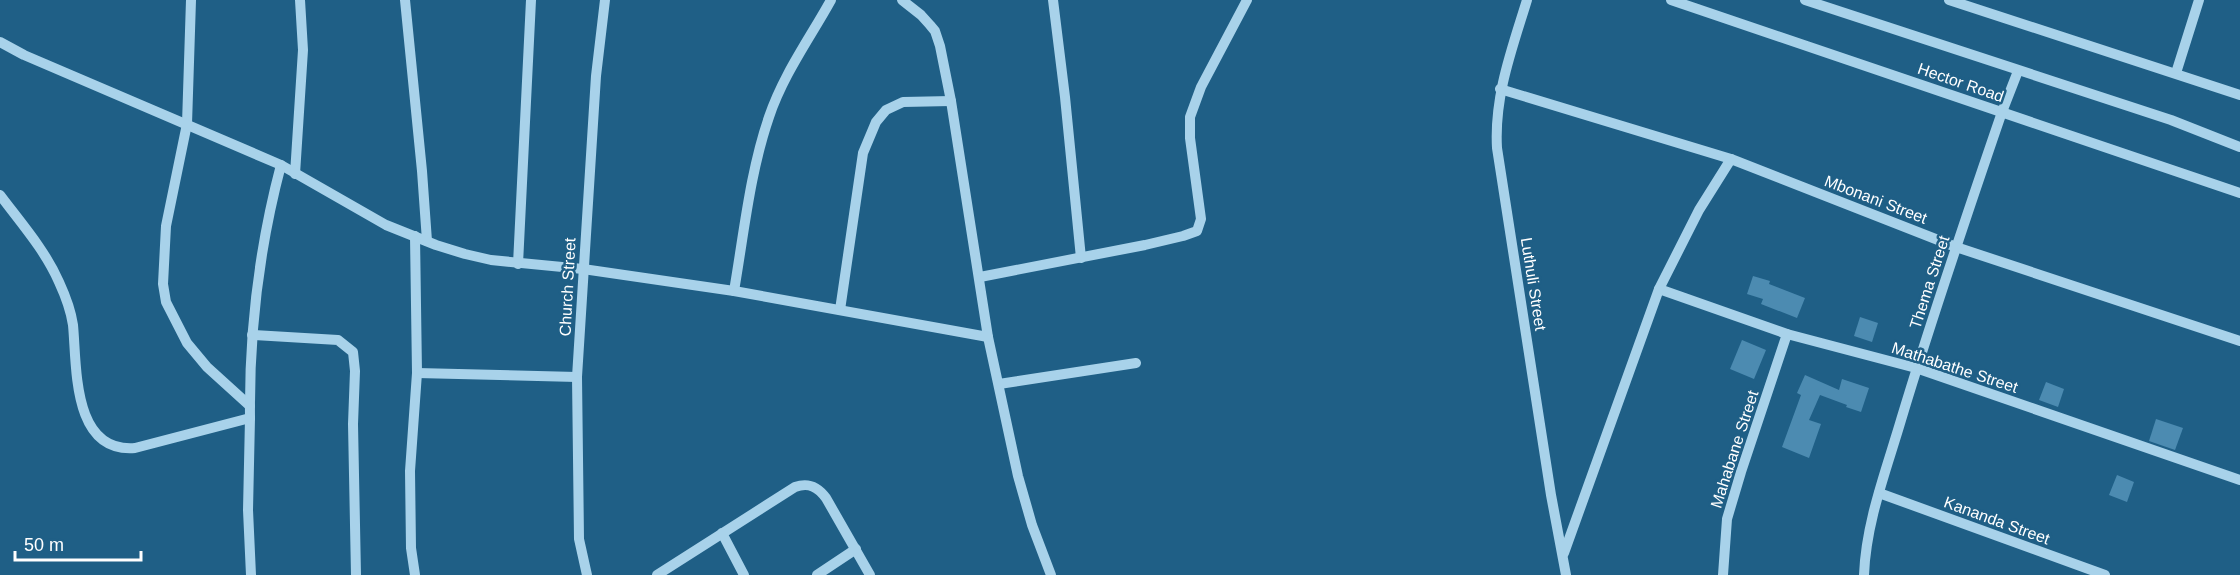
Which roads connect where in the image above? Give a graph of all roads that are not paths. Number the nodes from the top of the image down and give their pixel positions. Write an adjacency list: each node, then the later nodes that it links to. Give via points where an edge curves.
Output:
1 (191, 0): 22 (street)
2 (300, 0): 26 (street, via 303,50)
3 (405, 0): 30 (street)
4 (531, 0): 33 (street)
5 (605, 0): 34 (street, Church Street)
6 (831, 0): 37 (street, via 769,116)
7 (902, 0): 20 (street, via 935,32)
8 (1053, 0): 32 (street)
9 (1247, 0): 32 (street, via 1201,87 1190,117 1201,219 1197,231)
10 (1527, 0): 18 (street, Luthuli Street)
11 (1671, 0): 21 (street, Hector Road)
12 (1805, 0): 16 (street, Hector Road)
13 (1949, 0): 17 (street)
14 (2199, 0): 17 (street)
15 (0, 42): 22 (street)
16 (2018, 71): 21 (street, Thema Street); 23 (street, Hector Road, via 2171,120)
17 (2176, 72): 19 (street)
18 (1500, 89): 24 (street, Mbonani Street); 54 (street, Luthuli Street, via 1497,148)
19 (2240, 95)
20 (951, 101): 35 (street); 38 (street, via 903,102 886,110 876,122 863,153)
21 (2002, 112): 27 (street, Hector Road); 31 (street, Thema Street)
22 (187, 124): 25 (street); 48 (street, via 166,226 166,302 194,351)
23 (2240, 147)
24 (1731, 159): 31 (street, Mbonani Street); 36 (street, via 1699,210)
25 (281, 165): 26 (street); 40 (street, via 262,243)
26 (295, 174): 29 (street, via 361,212)
27 (2240, 193)
28 (0, 195): 49 (street, via 40,247 59,280 72,324 82,406 100,436 120,449 135,448)
29 (415, 236): 30 (street); 45 (street)
30 (427, 241): 33 (street)
31 (1956, 246): 42 (street, Mbonani Street); 44 (street, Thema Street)
32 (1081, 258): 35 (street)
33 (518, 264): 34 (street)
34 (583, 268): 37 (street); 46 (street, Church Street)
35 (980, 277): 41 (street)
36 (1659, 289): 39 (street, Mathabathe Street); 54 (street)
37 (734, 291): 38 (street)
38 (840, 310): 41 (street)
39 (1787, 334): 44 (street, Mathabathe Street); 65 (street, Mahabane Street, via 1727,519)
40 (252, 335): 48 (street); 56 (street, via 338,339 353,352)
41 (988, 337): 47 (street)
42 (2240, 341)
43 (1136, 363): 47 (street)
44 (1917, 368): 50 (street, Mathabathe Street); 51 (street, Thema Street)
45 (417, 373): 46 (street); 57 (street, via 410,471)
46 (577, 377): 58 (street, Church Street, via 578,524)
47 (999, 384): 63 (street, via 1018,476)
48 (250, 406): 49 (street)
49 (250, 418): 55 (street)
50 (2240, 480)
51 (1879, 493): 66 (street, Thema Street, via 1865,550); 67 (street, Kananda Street)
52 (722, 533): 53 (street, via 795,487 807,484 826,498); 59 (street); 60 (street)
53 (856, 549): 61 (street); 62 (street)
54 (1563, 553): 64 (street, Luthuli Street)
55 (251, 575)
56 (356, 575)
57 (415, 575)
58 (587, 575)
59 (657, 575)
60 (744, 575)
61 (817, 575)
62 (870, 575)
63 (1051, 575)
64 (1566, 575)
65 (1723, 575)
66 (1864, 575)
67 (2105, 575)

